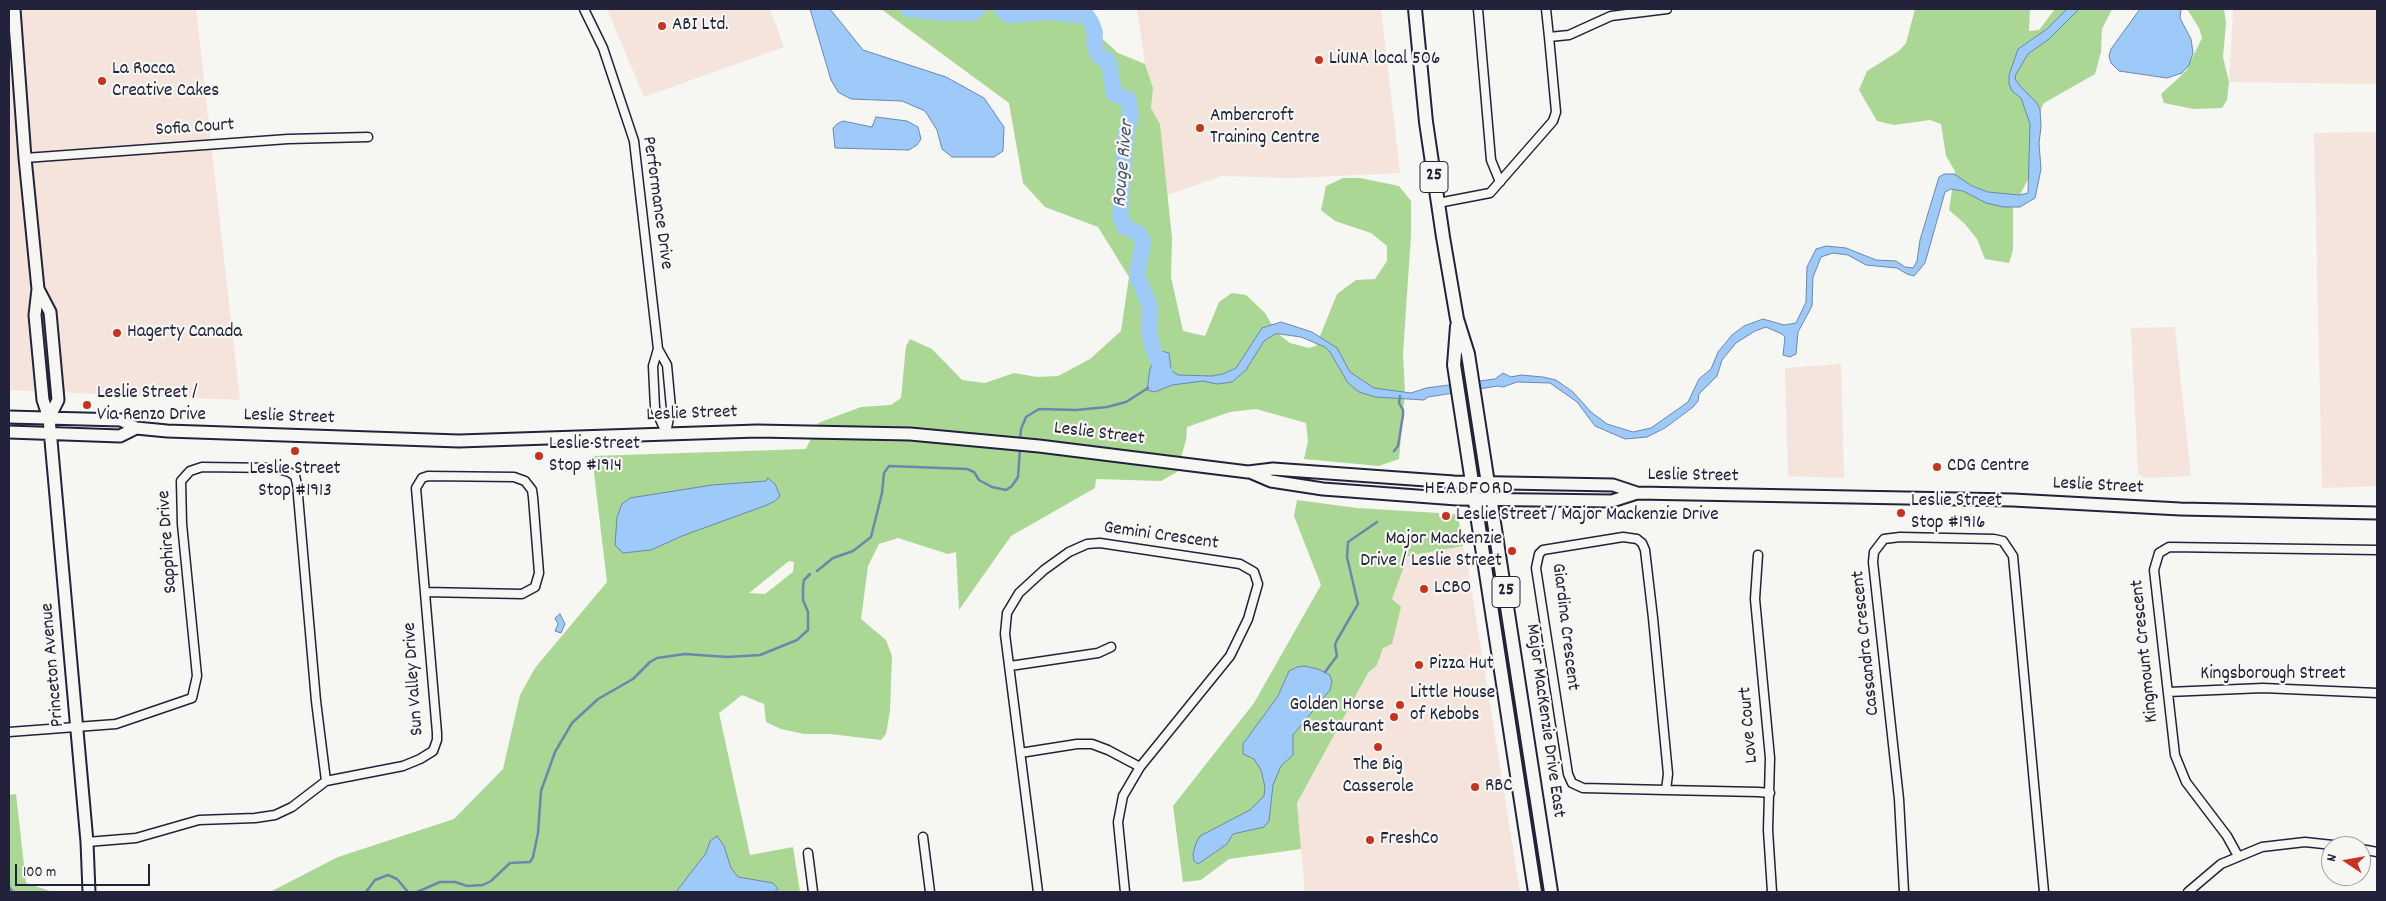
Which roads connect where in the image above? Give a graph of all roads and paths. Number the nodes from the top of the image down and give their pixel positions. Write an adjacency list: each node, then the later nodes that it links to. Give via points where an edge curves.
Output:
1 (14, 9): 10 (main road)
2 (584, 9): 14 (street, Performance Drive, via 603,48 634,141)
3 (1414, 9): 12 (main road, Major MacKenzie Drive East / 25)
4 (1478, 9): 11 (street, via 1491,160)
5 (1546, 9): 8 (street)
6 (1668, 9): 7 (street)
7 (1611, 13): 8 (street, via 1569,35)
8 (1549, 37): 11 (street, via 1556,112 1553,121)
9 (368, 137): 10 (street, Sofia Court, via 288,139)
10 (25, 158): 16 (main road, via 38,289 50,312 58,400)
11 (1500, 182): 12 (street, via 1484,196)
12 (1438, 203): 13 (main road, Major MacKenzie Drive East / 25)
13 (1457, 319): 22 (main road, Major MacKenzie Drive East / 25, via 1454,365); 23 (main road, Major MacKenzie Drive East / 25, via 1468,354)
14 (658, 349): 19 (street, Performance Drive, via 667,365 671,408); 19 (street, Performance Drive, via 652,366 655,408)
15 (9, 417): 16 (main road, Leslie Street)
16 (49, 418): 17 (main road, Leslie Street, via 121,420); 20 (main road, Princeton Avenue)
17 (136, 428): 19 (main road, Leslie Street, via 458,441); 20 (main road, Leslie Street, via 120,436)
18 (9, 432): 20 (main road, Leslie Street)
19 (666, 433): 21 (main road, Leslie Street, via 824,431 910,434 1004,442)
20 (50, 434): 35 (main road, Princeton Avenue)
21 (1248, 472): 22 (main road, Leslie Street, via 1273,469); 25 (main road, Leslie Street, via 1271,481 1323,489)
22 (1471, 482): 23 (main road, Leslie Street); 25 (main road, Major MacKenzie Drive East / 25)
23 (1489, 482): 24 (main road, Leslie Street, via 1613,485); 26 (main road, Major MacKenzie Drive East / 25)
24 (1638, 493): 26 (main road, Leslie Street, via 1612,501); 27 (main road, Leslie Street, via 2020,500 2130,507)
25 (1474, 500): 26 (main road, Leslie Street); 39 (main road, Major MacKenzie Drive East / 25)
26 (1492, 500): 38 (main road, Major MacKenzie Drive East / 25)
27 (2377, 513)
28 (2377, 550): 33 (street, Kingmount Crescent, via 2169,547 2159,553 2154,570)
29 (1758, 554): 43 (street, Love Court, via 1755,599 1770,758)
30 (425, 592): 30 (street, Sun Valley Drive, via 522,594 535,587 539,573 533,497 525,481 514,477 441,476 425,476 419,481 416,497); 41 (street, Sun Valley Drive, via 436,746 420,759 403,766)
31 (1110, 646): 32 (street, via 1098,653)
32 (1010, 666): 37 (street, Gemini Crescent); 40 (street, Gemini Crescent, via 1005,634 1008,613 1019,593 1044,570 1087,544 1100,542 1194,556 1240,564 1254,572 1258,584 1254,601 1230,656)
33 (2168, 692): 34 (street, Kingsborough Street, via 2264,688); 48 (street, Kingmount Crescent, via 2179,770)
34 (2377, 693)
35 (77, 726): 36 (street); 41 (street, Sapphire Drive, via 116,724 192,698 197,676 182,524 181,481 190,471 202,467 274,468 295,476 297,484); 45 (main road, Princeton Avenue)
36 (9, 732)
37 (1020, 753): 40 (street, via 1092,744); 52 (street, Gemini Crescent)
38 (1531, 759): 39 (main road); 55 (main road, Major MacKenzie Drive East / 25)
39 (1514, 761): 54 (main road, Major MacKenzie Drive East / 25)
40 (1140, 767): 53 (street, Gemini Crescent, via 1123,796 1118,822)
41 (326, 781): 45 (street, Sun Valley Drive, via 292,807 275,814 199,820 136,838)
42 (1666, 790): 42 (street, Giardina Crescent, via 1583,788 1569,779 1536,568 1543,550 1623,537 1642,543 1653,618 1668,774); 43 (street, Giardina Crescent)
43 (1770, 793): 56 (street, Love Court, via 1768,830)
44 (923, 837): 51 (street)
45 (87, 842): 49 (main road, Princeton Avenue)
46 (2321, 844): 48 (street, via 2281,843)
47 (808, 853): 50 (street)
48 (2238, 856): 59 (street, via 2221,864)
49 (89, 892)
50 (813, 892)
51 (930, 892)
52 (1038, 892)
53 (1125, 892)
54 (1535, 892)
55 (1551, 892)
56 (1772, 892)
57 (1904, 892): 58 (street, Cassandra Crescent, via 1899,800 1873,562 1874,552 1884,539 1900,537 1994,539 2003,541 2013,556)
58 (2044, 892)
59 (2188, 892)

